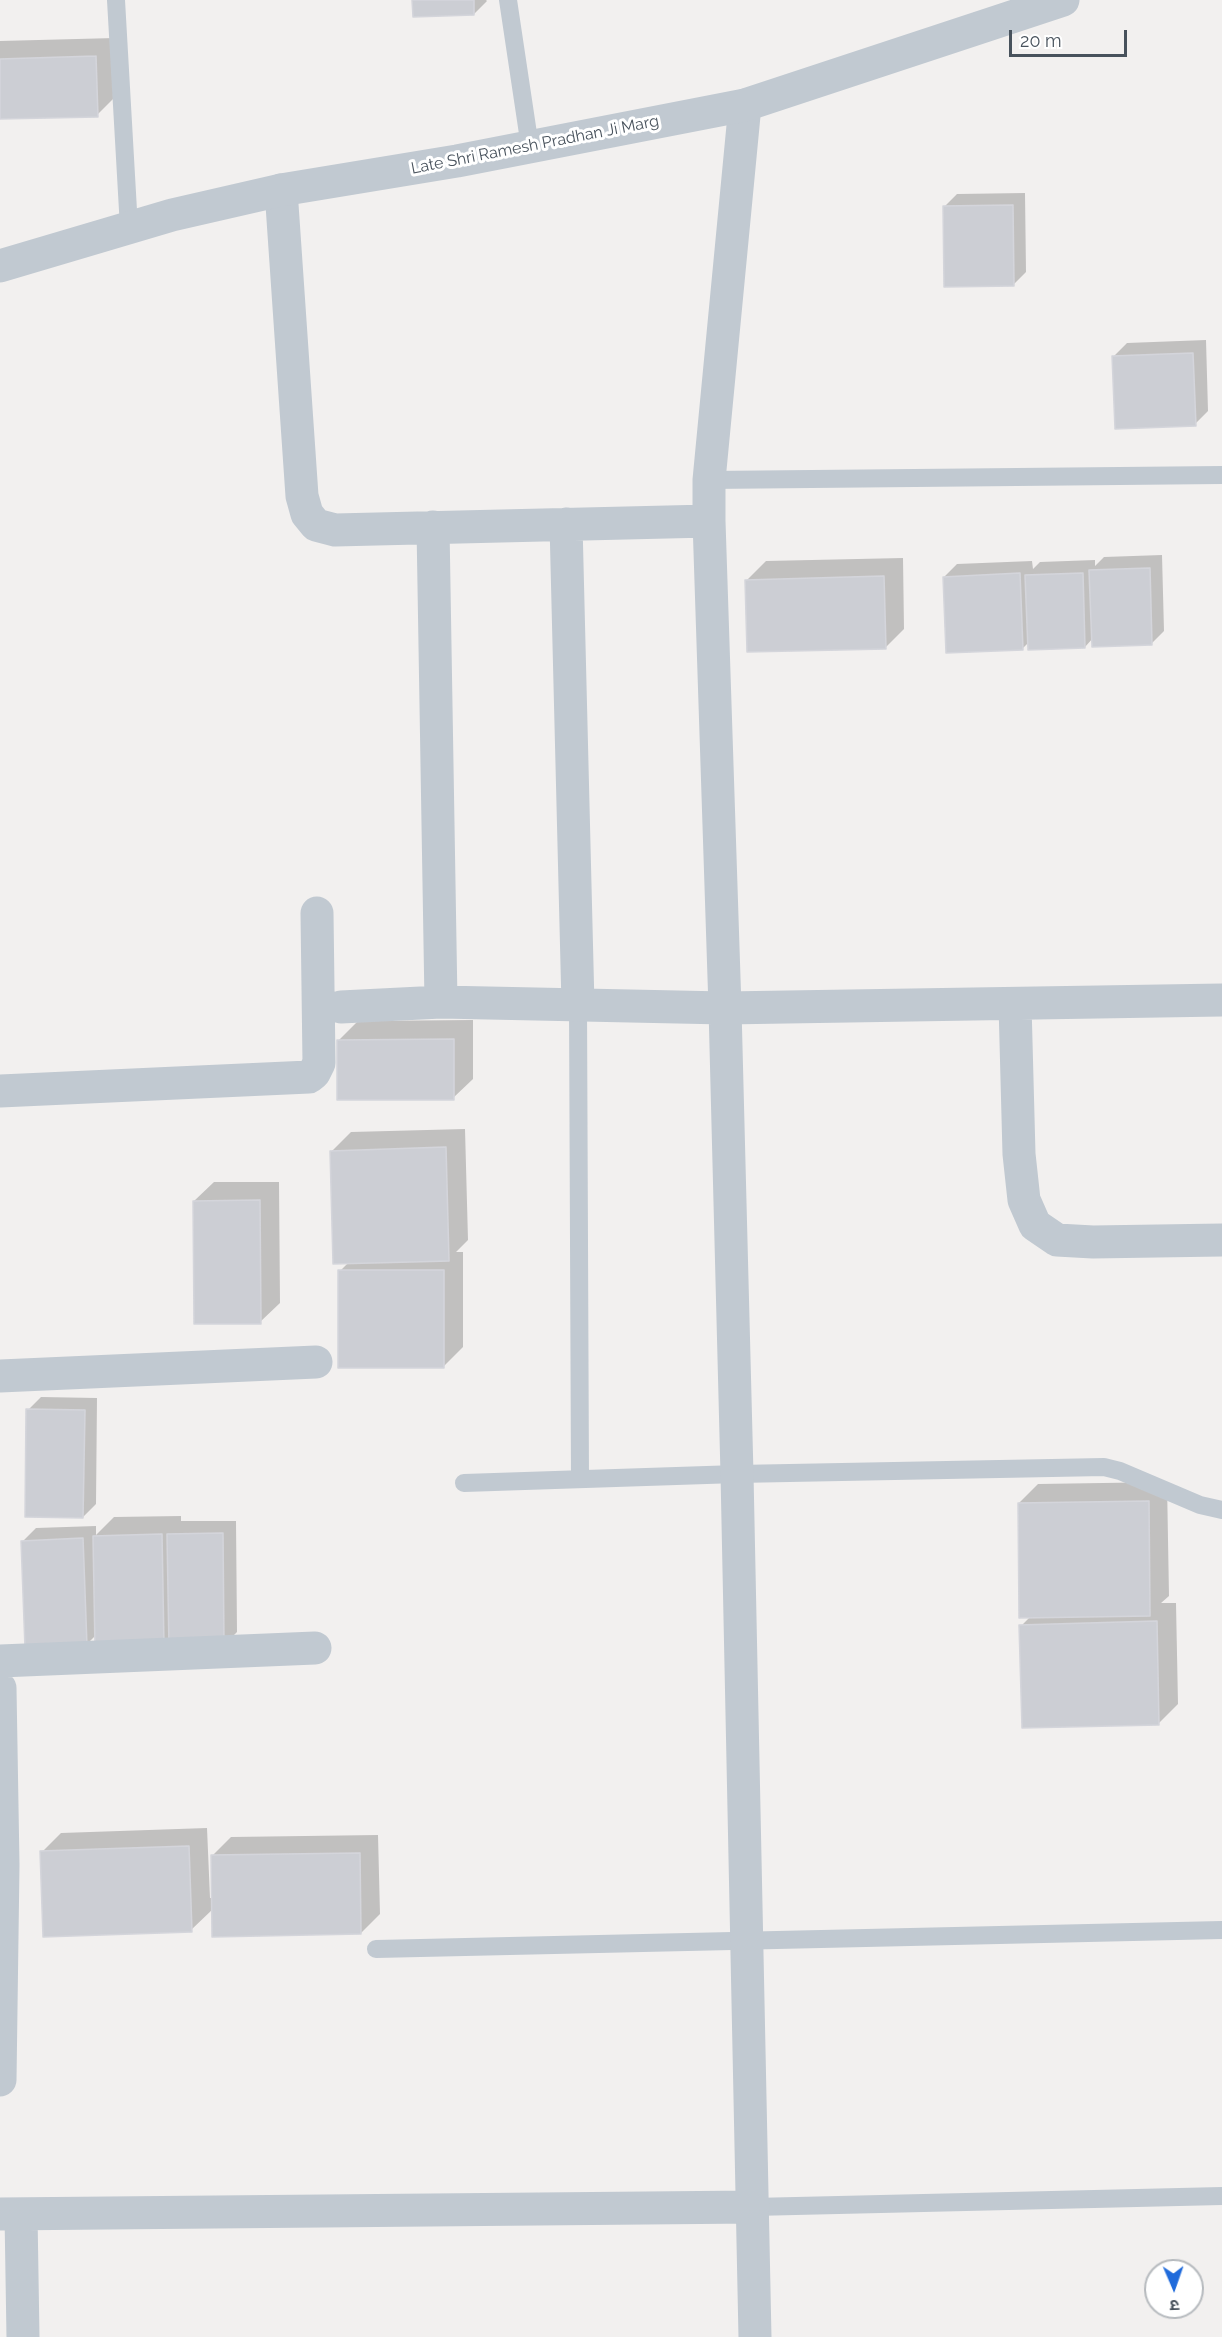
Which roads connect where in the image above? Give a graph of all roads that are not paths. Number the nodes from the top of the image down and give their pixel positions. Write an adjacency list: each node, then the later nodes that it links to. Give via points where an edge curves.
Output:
1 (116, 0): 7 (lane)
2 (508, 0): 5 (lane)
3 (1063, 0): 4 (street, Late Shri Ramesh Pradhan Ji Marg)
4 (745, 105): 5 (street, Late Shri Ramesh Pradhan Ji Marg); 10 (street)
5 (530, 147): 6 (street, Late Shri Ramesh Pradhan Ji Marg)
6 (281, 190): 7 (street, Late Shri Ramesh Pradhan Ji Marg); 13 (street, via 302,496 307,514 316,525 335,530)
7 (129, 228): 8 (street, Late Shri Ramesh Pradhan Ji Marg)
8 (0, 266)
9 (1222, 475): 10 (lane)
10 (709, 480): 11 (street)
11 (709, 521): 12 (street); 20 (street)
12 (566, 524): 13 (street); 18 (street)
13 (433, 528): 16 (street)
14 (317, 913): 21 (street, via 319,1064 309,1077)
15 (1222, 1000): 17 (street)
16 (441, 1002): 18 (street); 19 (street)
17 (1015, 1004): 20 (street); 22 (street, via 1019,1154 1024,1200 1035,1226 1057,1240)
18 (578, 1005): 20 (street); 26 (lane)
19 (340, 1007)
20 (725, 1008): 25 (street)
21 (0, 1091)
22 (1222, 1240)
23 (316, 1362): 24 (street)
24 (0, 1376)
25 (737, 1474): 26 (lane); 28 (lane, via 1104,1467); 33 (street)
26 (580, 1479): 27 (lane)
27 (464, 1483)
28 (1222, 1510)
29 (315, 1648): 30 (street)
30 (0, 1661)
31 (0, 1688): 35 (street)
32 (1222, 1930): 33 (lane)
33 (747, 1940): 34 (lane); 37 (street)
34 (376, 1949)
35 (0, 2080)
36 (1222, 2196): 37 (lane)
37 (753, 2207): 38 (street); 40 (street)
38 (11, 2214): 39 (street)
39 (23, 2337)
40 (755, 2337)

